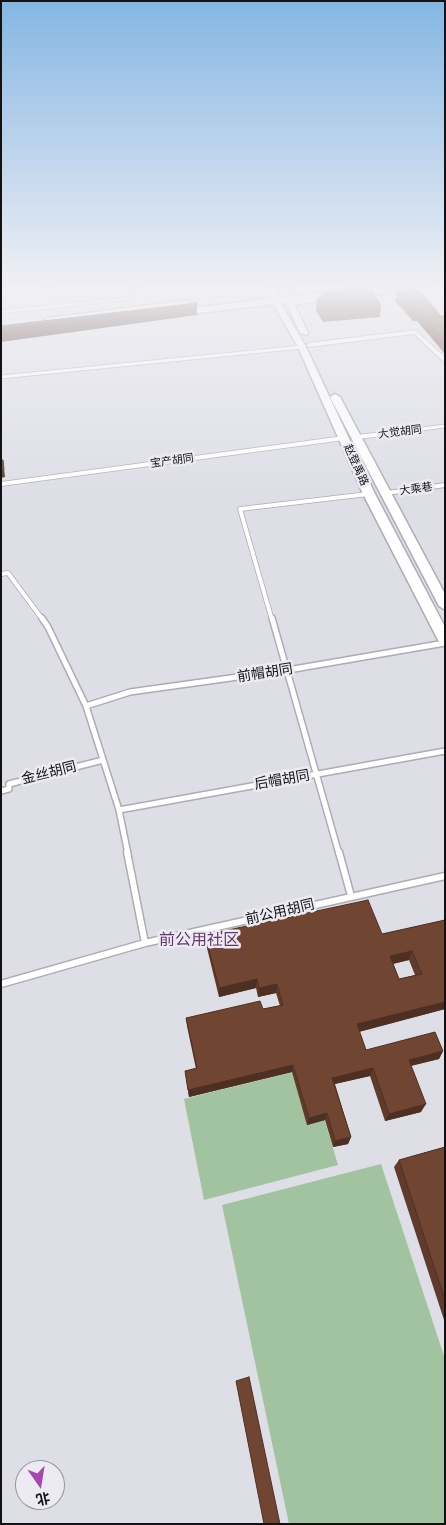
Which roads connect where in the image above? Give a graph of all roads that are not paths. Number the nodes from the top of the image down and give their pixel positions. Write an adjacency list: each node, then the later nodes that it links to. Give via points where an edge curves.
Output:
1 (172, 359): 4 (lane)
2 (311, 359): 7 (main road, 赵登禹路)
3 (312, 359): 6 (main road, 赵登禹路)
4 (1, 376)
5 (445, 426): 6 (lane, 大觉胡同)
6 (356, 437): 10 (main road, 赵登禹路)
7 (344, 438): 8 (lane, 宝产胡同); 11 (main road, 赵登禹路)
8 (1, 484)
9 (444, 486): 10 (street, 大乘巷)
10 (387, 493): 13 (main road, 赵登禹路)
11 (369, 494): 14 (main road, 赵登禹路); 15 (lane, via 240,510)
12 (1, 574): 16 (lane, via 8,573 48,627)
13 (445, 606)
14 (445, 642): 15 (lane, 前帽胡同)
15 (288, 670): 16 (lane, 前帽胡同, via 130,692); 19 (lane)
16 (86, 706): 18 (lane)
17 (445, 751): 19 (lane, 后帽胡同)
18 (103, 760): 20 (lane, 金丝胡同, via 9,784 9,789); 21 (lane)
19 (316, 774): 21 (lane, 后帽胡同); 23 (lane)
20 (1, 791)
21 (119, 810): 24 (lane)
22 (445, 876): 23 (lane, 前公用胡同)
23 (351, 896): 24 (lane, 前公用胡同)
24 (146, 943): 25 (lane, 前公用胡同)
25 (1, 984)

